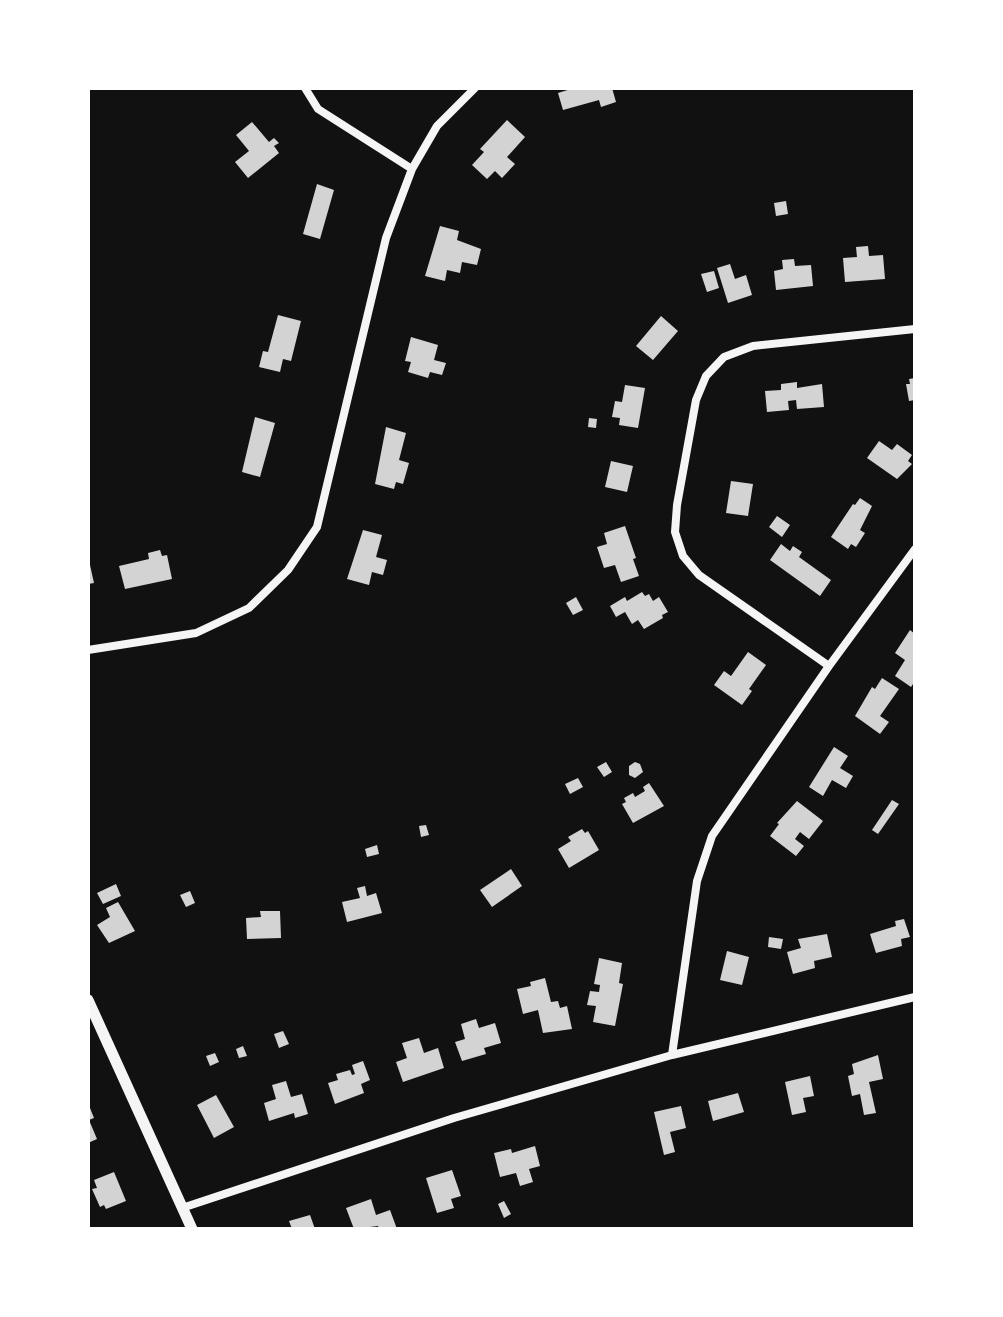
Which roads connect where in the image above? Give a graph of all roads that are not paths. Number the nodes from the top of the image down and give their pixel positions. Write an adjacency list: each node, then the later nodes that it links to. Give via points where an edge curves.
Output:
1 (305, 88): 3 (street, via 318,109)
2 (475, 88): 3 (street, via 437,126)
3 (412, 169): 6 (street, via 386,238 317,527 310,538 288,570 249,608 196,633)
4 (915, 329): 7 (street, via 753,346 724,357 706,376 696,400 677,505 675,532 683,556 699,575)
5 (915, 549): 7 (street)
6 (88, 650)
7 (829, 666): 10 (street, via 712,836 697,881)
8 (915, 997): 10 (street)
9 (88, 1000): 11 (street)
10 (672, 1055): 11 (street, via 454,1118)
11 (182, 1208): 12 (street)
12 (192, 1229)

